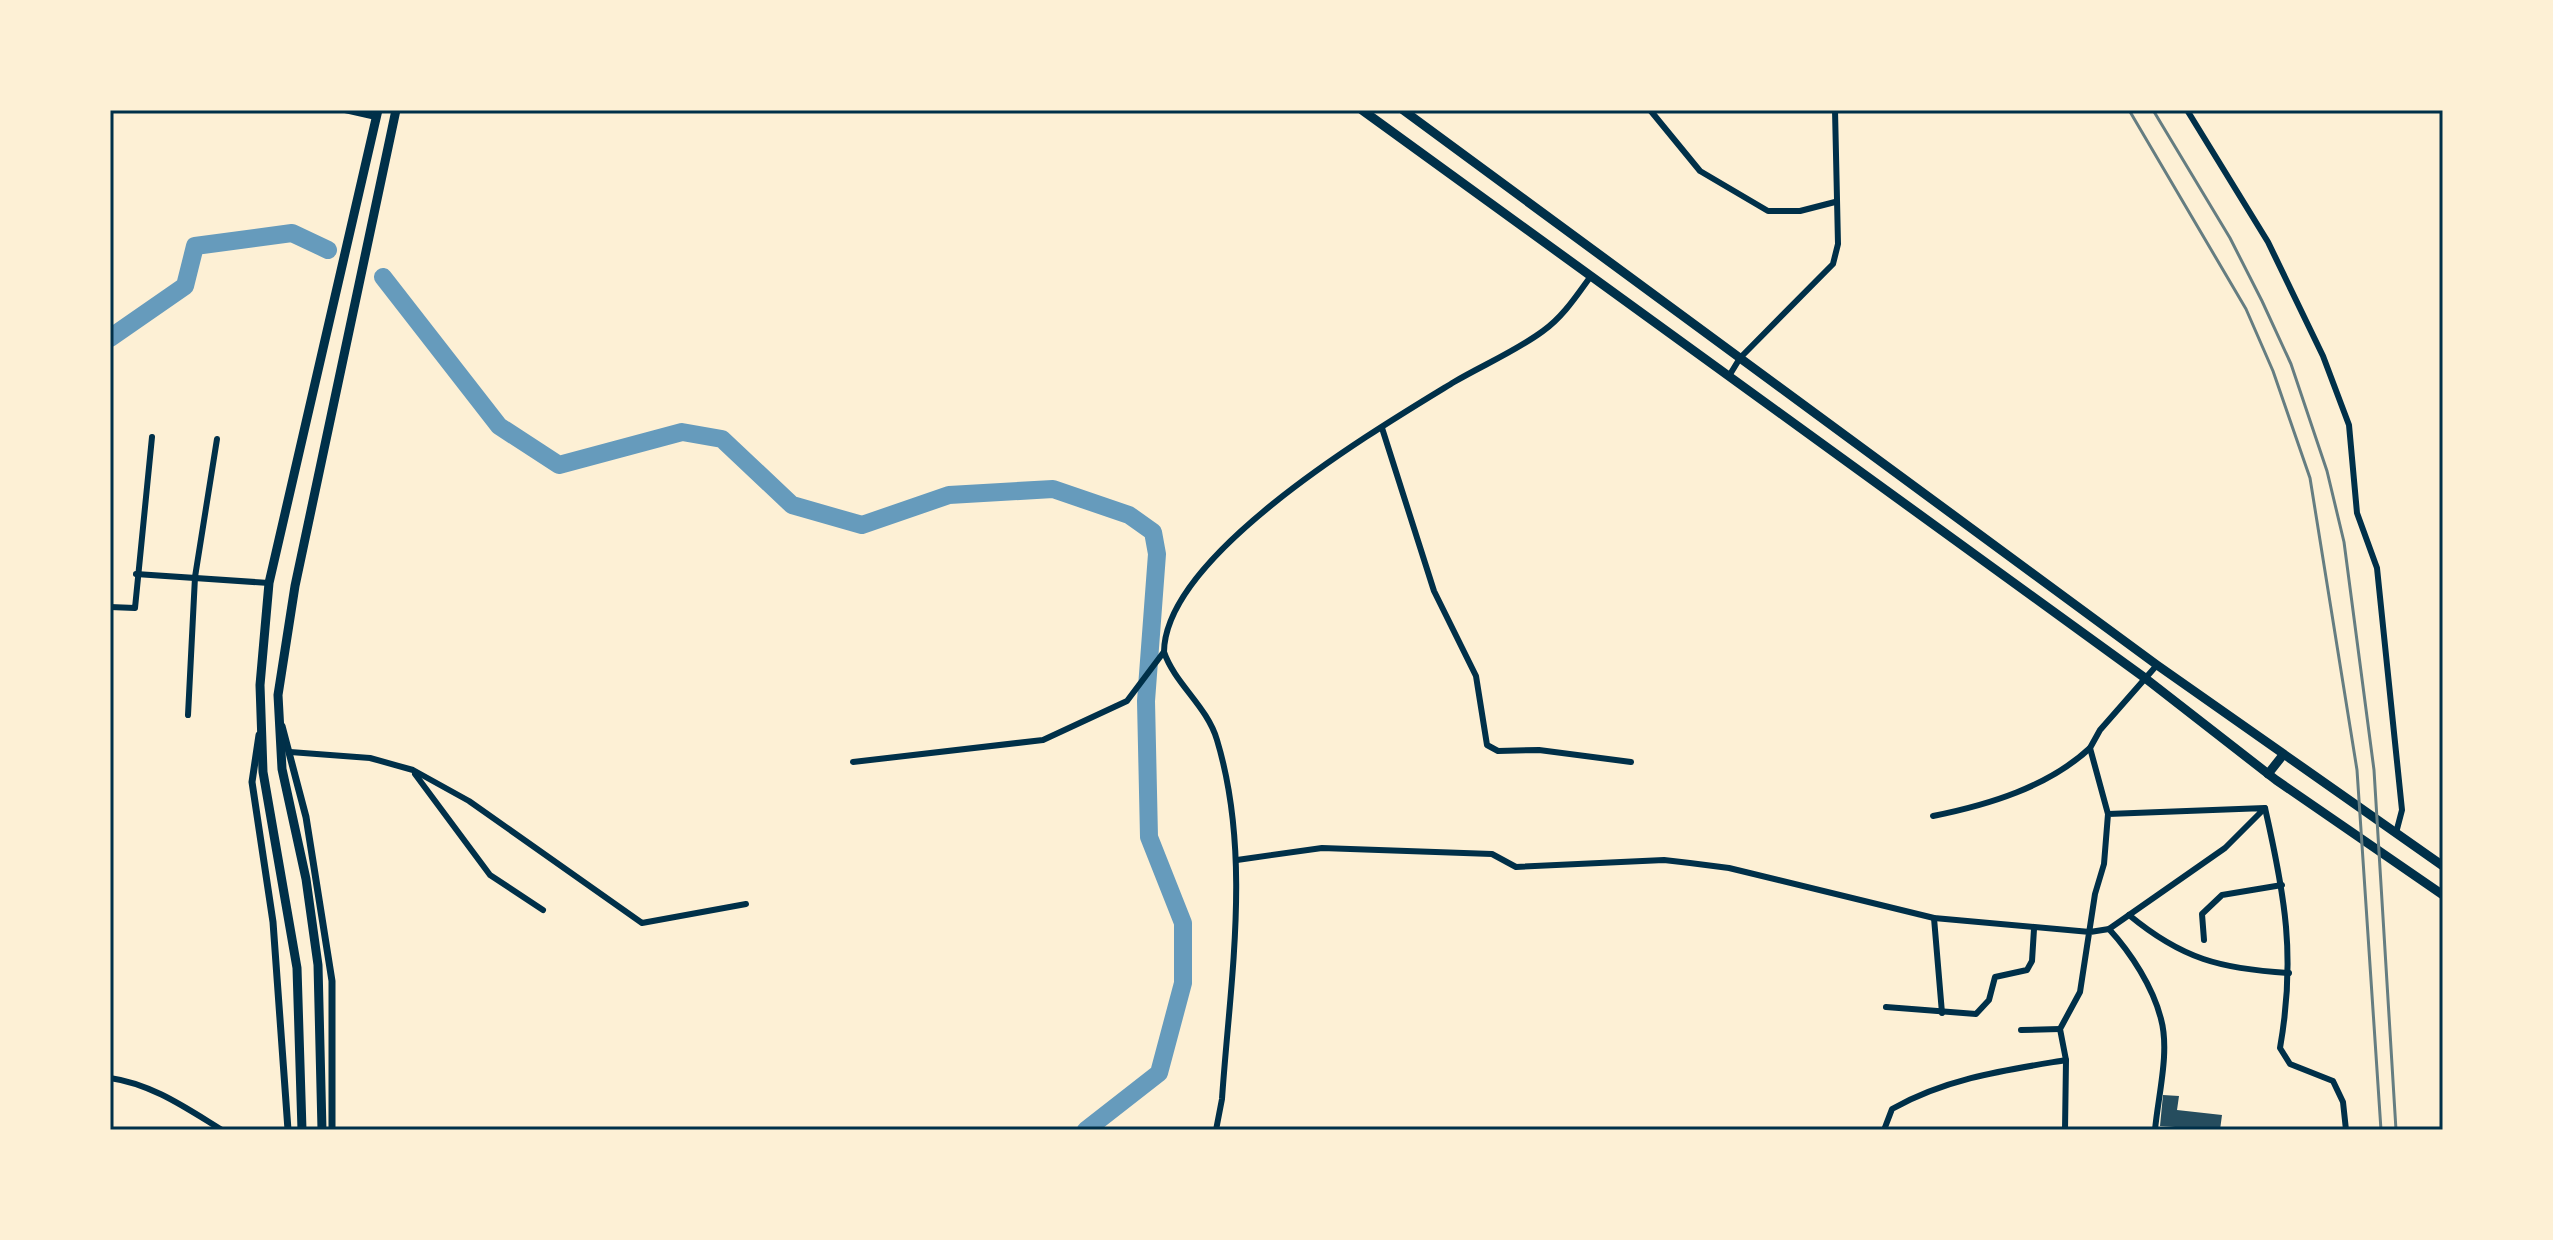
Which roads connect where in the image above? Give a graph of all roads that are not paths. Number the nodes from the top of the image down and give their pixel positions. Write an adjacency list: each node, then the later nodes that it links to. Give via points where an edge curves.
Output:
1 (345, 110): 8 (street)
2 (396, 110): 24 (highway, via 295,586 278,695)
3 (1362, 110): 10 (highway)
4 (1403, 110): 11 (highway)
5 (1650, 110): 9 (street, via 1700,171 1768,211 1800,211)
6 (1835, 110): 9 (street)
7 (2187, 110): 36 (street, via 2268,242 2323,356 2349,425 2357,513 2377,568 2402,810)
8 (377, 113): 18 (highway)
9 (1835, 202): 11 (street, via 1838,244 1833,264)
10 (1591, 276): 12 (highway); 13 (street, via 1544,331)
11 (1740, 358): 12 (street); 21 (highway)
12 (1729, 376): 22 (highway)
13 (1382, 428): 20 (street, via 1240,530 1181,598 1170,619); 30 (street, via 1434,591 1476,676 1487,745 1498,751 1539,750)
14 (152, 437): 16 (street)
15 (217, 439): 17 (street)
16 (136, 574): 17 (street); 19 (street, via 135,608)
17 (195, 577): 18 (street); 23 (street)
18 (269, 583): 25 (highway)
19 (110, 607)
20 (1164, 652): 29 (street, via 1127,701 1043,740); 37 (street, via 1216,736)
21 (2157, 665): 22 (street); 28 (highway)
22 (2145, 678): 26 (street); 32 (highway)
23 (188, 715)
24 (280, 720): 27 (street); 59 (highway, via 282,769 318,965)
25 (261, 725): 57 (street, via 252,782 273,922); 58 (highway, via 263,772 297,968)
26 (2090, 748): 34 (street); 35 (street, via 2017,792)
27 (290, 752): 31 (street, via 370,758); 60 (street, via 306,817 332,981)
28 (2283, 755): 32 (highway); 36 (highway)
29 (853, 762)
30 (1631, 762)
31 (413, 770): 41 (street, via 469,801 642,923); 42 (street, via 490,875)
32 (2268, 774): 40 (highway)
33 (2265, 808): 34 (street); 39 (street); 43 (street, via 2225,848)
34 (2108, 814): 47 (street)
35 (1933, 816)
36 (2396, 833): 38 (highway)
37 (1237, 860): 44 (street, via 1322,848 1492,854 1516,867 1664,860 1729,868); 61 (street)
38 (2443, 866)
39 (2282, 885): 48 (street, via 2222,895 2202,914); 49 (street)
40 (2443, 895)
41 (746, 904)
42 (543, 910)
43 (2129, 915): 46 (street); 49 (street, via 2160,940 2229,968)
44 (1934, 918): 45 (street); 51 (street)
45 (2034, 929): 47 (street); 51 (street, via 2027,970 1995,977 1989,1000 1976,1014)
46 (2109, 929): 47 (street); 64 (street, via 2127,948 2161,1019 2164,1041)
47 (2090, 932): 52 (street, via 2080,992)
48 (2204, 940)
49 (2289, 973): 65 (street, via 2280,1048 2290,1064 2333,1081 2343,1102)
50 (1886, 1007): 51 (street)
51 (1942, 1013)
52 (2060, 1029): 53 (street); 54 (street)
53 (2021, 1030)
54 (2066, 1060): 62 (street, via 1971,1076 1912,1098 1892,1109); 63 (street)
55 (110, 1078): 56 (street, via 162,1094)
56 (222, 1130)
57 (288, 1130)
58 (302, 1130)
59 (322, 1130)
60 (332, 1130)
61 (1216, 1130)
62 (1884, 1130)
63 (2065, 1130)
64 (2155, 1130)
65 (2346, 1130)

